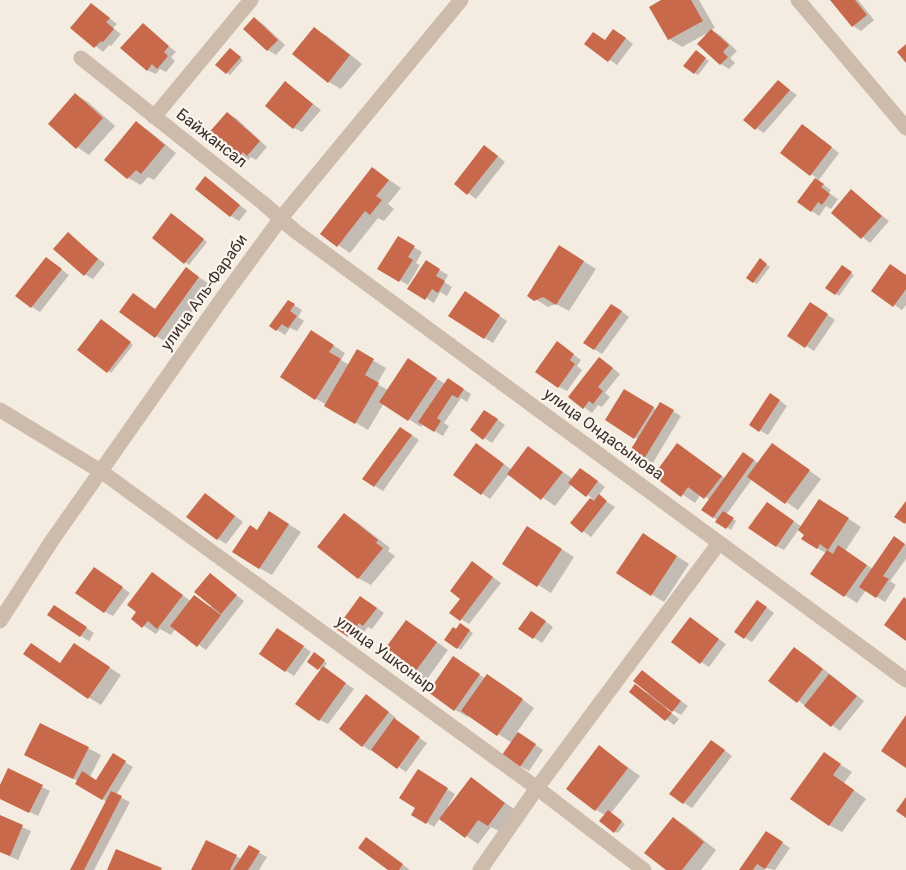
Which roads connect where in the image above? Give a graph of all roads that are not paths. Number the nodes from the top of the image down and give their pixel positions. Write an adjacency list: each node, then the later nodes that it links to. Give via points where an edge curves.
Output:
1 (251, 0): 5 (street, Байжансал)
2 (460, 0): 7 (street, улица Аль-Фараби)
3 (798, 0): 6 (street)
4 (81, 58): 5 (street)
5 (154, 117): 7 (street, Байжансал)
6 (906, 128)
7 (281, 218): 9 (street, улица Аль-Фараби); 10 (street, улица Ондасынова)
8 (0, 410): 9 (street, улица Ушконыр)
9 (102, 472): 11 (street, улица Аль-Фараби); 13 (street, улица Ушконыр)
10 (719, 543): 12 (street, улица Ондасынова); 13 (street)
11 (0, 621)
12 (906, 680)
13 (537, 788): 14 (street); 15 (street, улица Ушконыр)
14 (480, 870)
15 (644, 870)

